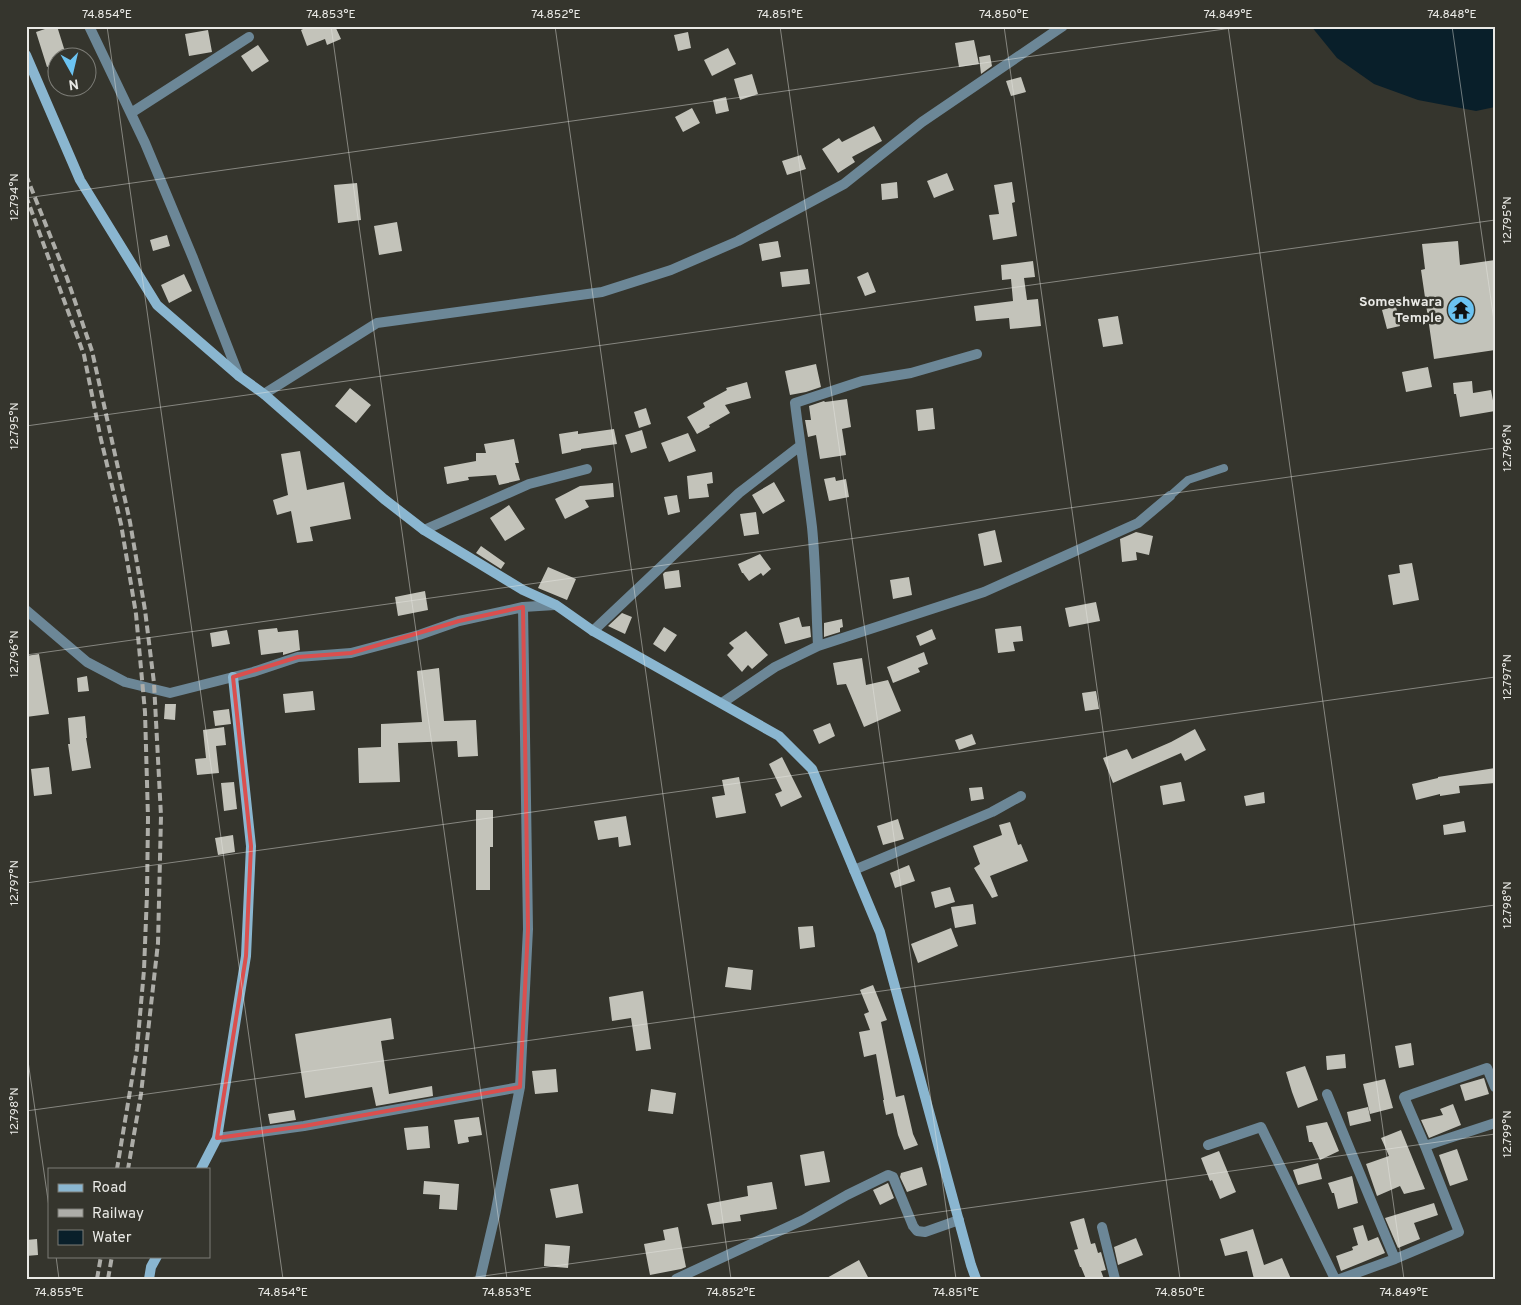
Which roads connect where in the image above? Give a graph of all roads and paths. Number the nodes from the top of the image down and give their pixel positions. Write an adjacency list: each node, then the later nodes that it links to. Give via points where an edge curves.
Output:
1 (89, 26): 5 (street)
2 (1064, 26): 8 (street, via 922,122 844,184 738,241 671,270 602,292 377,323)
3 (249, 37): 5 (street)
4 (26, 55): 7 (street, via 80,180 156,305)
5 (131, 113): 7 (street)
6 (977, 354): 9 (street, via 911,373 862,381 795,403)
7 (239, 376): 8 (street)
8 (264, 394): 13 (street)
9 (800, 446): 17 (street, via 739,493); 18 (street, via 812,530)
10 (1224, 468): 12 (lane, via 1188,480)
11 (587, 469): 13 (street, via 529,484)
12 (1170, 496): 18 (street, via 1138,523 984,592)
13 (424, 530): 14 (street, via 523,590)
14 (556, 605): 15 (street); 17 (street)
15 (523, 607): 19 (street, via 459,621 351,652 298,657); 23 (street, via 528,929)
16 (26, 610): 19 (street, via 86,662 125,682 170,693)
17 (593, 631): 20 (street)
18 (818, 646): 20 (street, via 775,667)
19 (233, 677): 27 (street, via 250,846 246,956)
20 (722, 703): 22 (street, via 779,736 812,769)
21 (1022, 796): 22 (street, via 992,812)
22 (854, 870): 31 (street, via 880,932)
23 (520, 1087): 27 (street, via 304,1126); 36 (street)
24 (1495, 1087): 29 (street, via 1487,1068 1404,1097)
25 (1327, 1094): 34 (street)
26 (1495, 1123): 29 (street)
27 (217, 1138): 30 (street)
28 (1208, 1145): 40 (street, via 1262,1127)
29 (1425, 1146): 34 (street, via 1459,1232)
30 (202, 1168)
31 (959, 1220): 37 (street, via 925,1232 917,1231 893,1177 888,1176); 38 (street)
32 (1102, 1227): 39 (street)
33 (156, 1258): 35 (street)
34 (1396, 1259): 41 (street)
35 (149, 1279)
36 (480, 1279)
37 (676, 1279)
38 (976, 1279)
39 (1115, 1279)
40 (1335, 1279)
41 (1340, 1279)

